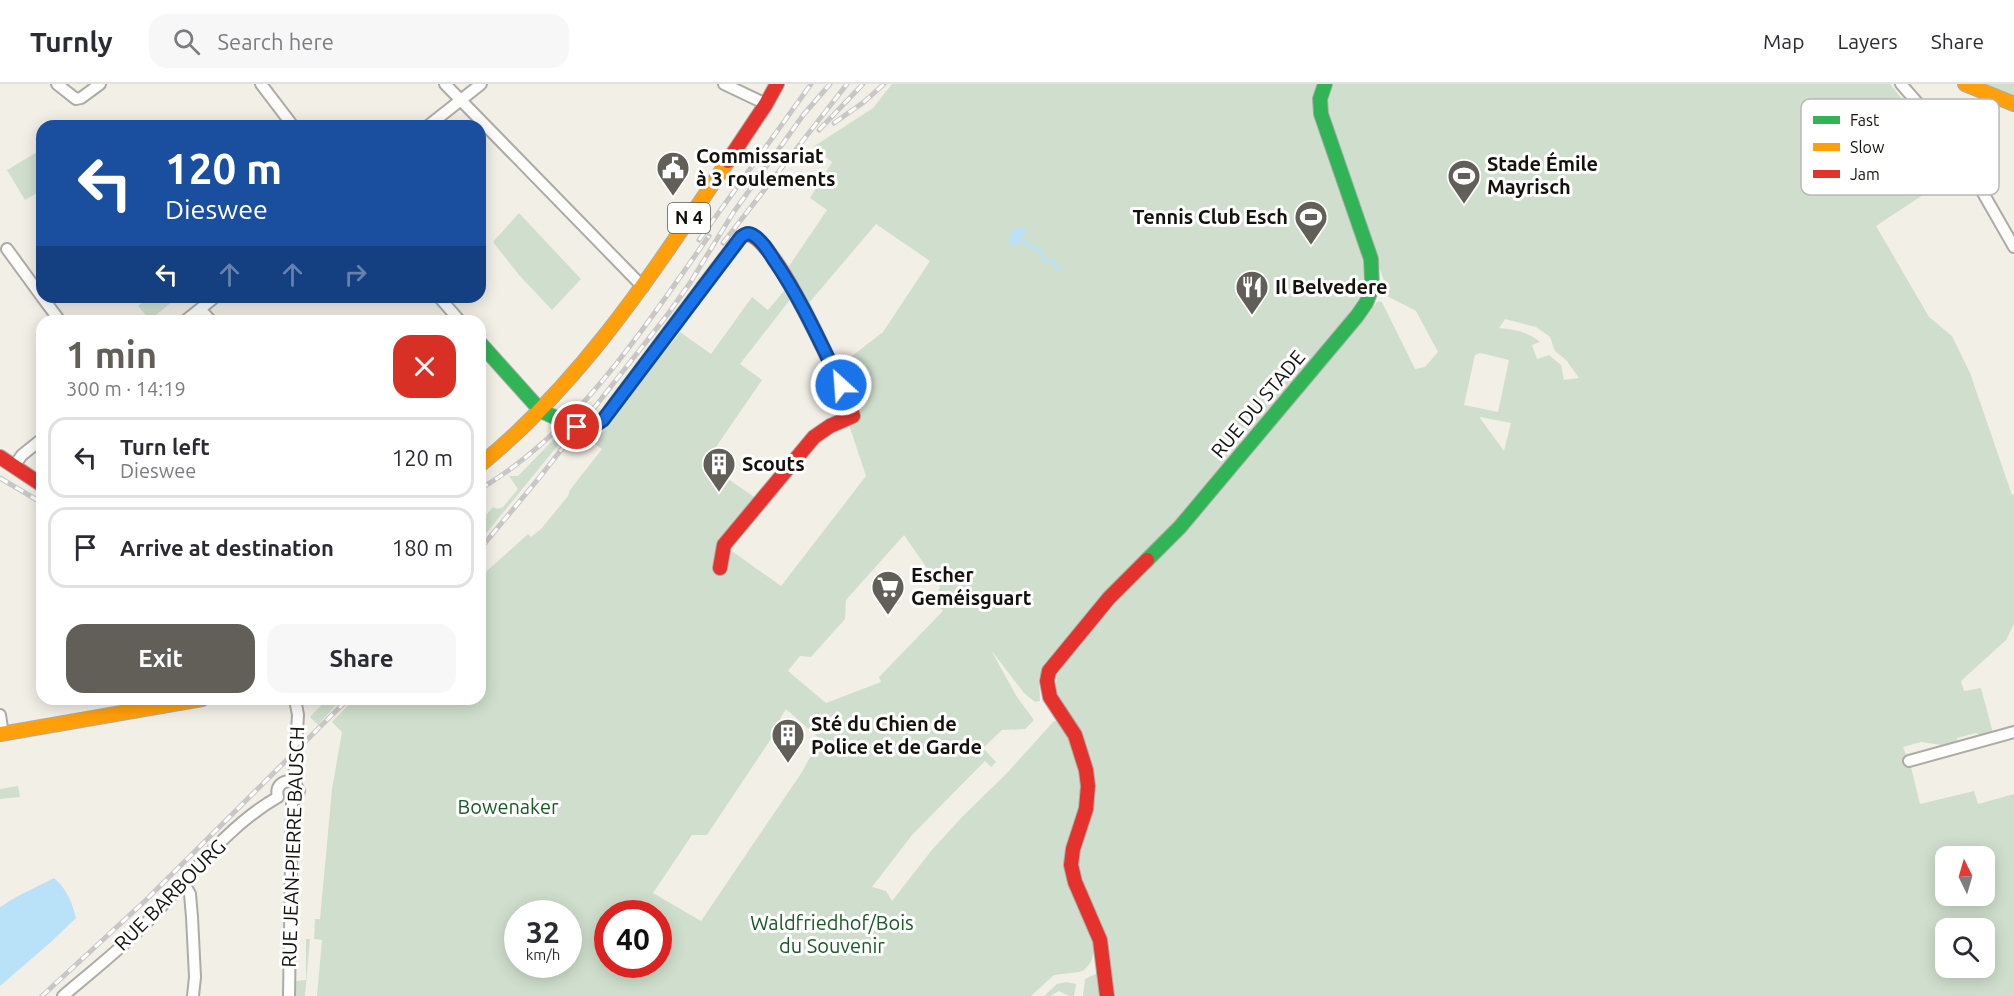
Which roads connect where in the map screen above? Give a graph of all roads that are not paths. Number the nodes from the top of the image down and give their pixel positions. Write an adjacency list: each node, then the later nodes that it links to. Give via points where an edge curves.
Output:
1 (57, 84): 2 (street, via 76,99)
2 (100, 84)
3 (261, 84): 15 (street)
4 (445, 84): 12 (street)
5 (481, 84): 12 (street)
6 (723, 84): 13 (street)
7 (777, 84): 13 (street, N 4)
8 (1325, 84): 51 (street, RUE DU STADE, via 1321,114 1371,259 1372,288 1366,303 1180,527 1109,598 1049,671 1046,683 1054,706 1074,733 1088,778 1087,808 1073,849 1072,870 1098,933)
9 (1901, 84): 11 (street)
10 (1965, 84): 14 (street)
11 (1914, 99)
12 (461, 100): 16 (street); 17 (street)
13 (766, 104): 22 (street, N 4)
14 (2014, 104)
15 (288, 120)
16 (436, 120)
17 (480, 120)
18 (486, 126): 22 (street)
19 (1984, 195): 20 (street)
20 (2014, 247)
21 (7, 249): 23 (street)
22 (643, 287): 31 (street, N 4, via 590,358)
23 (36, 289)
24 (208, 303): 26 (street)
25 (444, 303): 29 (street)
26 (200, 309): 27 (street); 28 (street)
27 (192, 315)
28 (206, 315)
29 (455, 315)
30 (486, 350): 31 (street)
31 (541, 411): 34 (street, N 4); 37 (street, via 577,427 594,426 603,420 741,237 751,233 769,251 794,289 853,416 814,437 724,545)
32 (36, 444): 35 (street)
33 (0, 457): 35 (street)
34 (486, 460)
35 (14, 466): 36 (street)
36 (36, 481)
37 (720, 568)
38 (168, 705): 42 (street)
39 (296, 705): 44 (street, RUE JEAN-PIERRE BAUSCH)
40 (0, 715): 42 (street)
41 (2014, 732): 43 (street)
42 (1, 734)
43 (1909, 761)
44 (294, 782): 45 (street, RUE JEAN-PIERRE BAUSCH, via 280,784); 46 (street, RUE JEAN-PIERRE BAUSCH, via 299,791)
45 (278, 797): 46 (street); 47 (street, RUE BARBOURG, via 256,810)
46 (292, 802): 50 (street, RUE JEAN-PIERRE BAUSCH)
47 (183, 882): 48 (street, RUE BARBOURG, via 145,925); 49 (street, via 190,894)
48 (64, 996)
49 (193, 996)
50 (289, 996)
51 (1107, 996)

